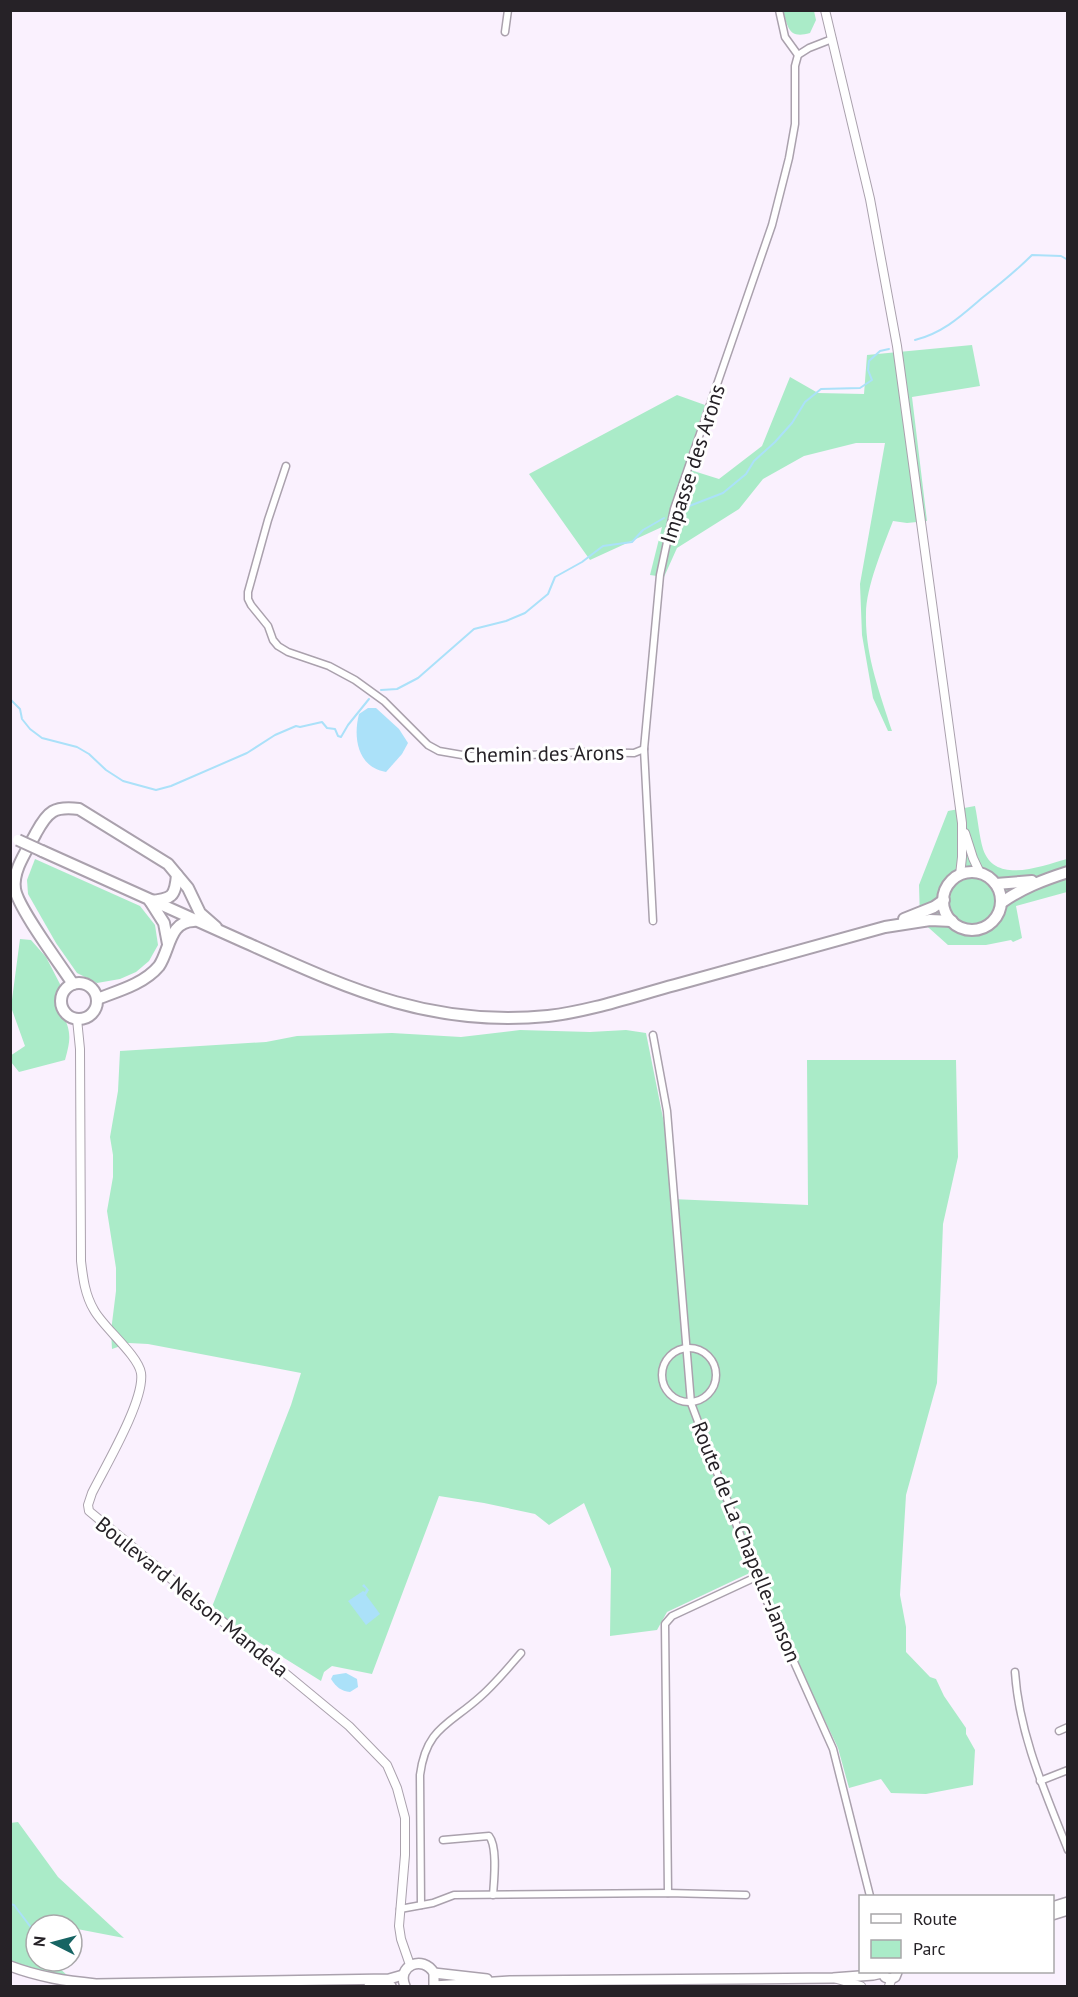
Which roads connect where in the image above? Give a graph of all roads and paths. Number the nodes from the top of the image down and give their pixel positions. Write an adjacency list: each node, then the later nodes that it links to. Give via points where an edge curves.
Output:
1 (508, 10): 4 (street)
2 (779, 10): 6 (street, via 785,37)
3 (825, 10): 5 (street)
4 (504, 32)
5 (832, 39): 6 (street); 9 (street, via 870,199 897,346)
6 (798, 56): 8 (street, Impasse des Arons, via 795,124 772,225 674,509 660,575)
7 (286, 466): 8 (street, Chemin des Arons, via 248,592 251,605 278,646 355,680 384,700 428,745 450,754 536,756 634,753)
8 (644, 749): 21 (street, Impasse des Arons)
9 (962, 823): 12 (street); 14 (street)
10 (14, 839): 18 (main road, bridge)
11 (1068, 872): 15 (main road)
12 (980, 873): 14 (main road); 16 (main road)
13 (177, 875): 18 (main road, via 171,896); 24 (main road, via 200,913); 26 (main road, via 168,864 79,809 62,807 46,815 17,870 15,888 22,907)
14 (960, 875): 17 (main road, via 948,885)
15 (1038, 881): 16 (main road); 19 (main road)
16 (996, 884): 19 (main road)
17 (944, 900): 22 (main road); 23 (main road)
18 (150, 901): 20 (main road); 25 (main road, via 164,923)
19 (1001, 903): 22 (main road, via 996,918 986,927 964,929)
20 (194, 921): 24 (main road); 25 (main road, via 179,925)
21 (653, 921)
22 (952, 921): 23 (main road)
23 (885, 927): 24 (main road, via 600,1005 549,1016 507,1018 443,1013 391,1002)
24 (220, 932)
25 (168, 944): 27 (main road, via 160,964 149,977)
26 (73, 984): 27 (main road, via 89,985); 28 (main road, via 64,991 61,1003 67,1014)
27 (97, 999): 28 (main road, via 89,1016)
28 (77, 1018): 46 (street, Boulevard Nelson Mandela, via 81,1261 86,1290 94,1311 141,1371 132,1409 92,1492 89,1510 349,1726 387,1765 405,1818)
29 (653, 1035): 30 (street, Route de La Chapelle-Janson, via 667,1111)
30 (686, 1348): 31 (street, Route de La Chapelle-Janson); 31 (street, via 670,1356 662,1373 666,1391 681,1402); 31 (street, via 703,1352 716,1373 712,1390 699,1401)
31 (691, 1402): 32 (street, Route de La Chapelle-Janson)
32 (756, 1577): 41 (street, via 672,1616 665,1624); 44 (street, Route de La Chapelle-Janson, via 833,1749)
33 (521, 1653): 45 (street, via 481,1697 436,1732 423,1754)
34 (1015, 1672): 38 (street, via 1017,1702)
35 (1068, 1727): 36 (street)
36 (1059, 1731)
37 (1068, 1770): 38 (street)
38 (1040, 1781): 40 (street)
39 (443, 1840): 42 (street, via 489,1836 493,1841)
40 (1068, 1850)
41 (668, 1893): 42 (street); 43 (street)
42 (494, 1895): 45 (street, via 454,1895)
43 (746, 1895)
44 (870, 1895)
45 (421, 1905): 46 (street)
46 (400, 1908): 49 (street, via 400,1939)
47 (1068, 1910): 48 (main road)
48 (1054, 1916)
49 (410, 1965): 51 (main road, via 421,1962); 53 (main road)
50 (10, 1966): 56 (main road, via 61,1981)
51 (434, 1973): 55 (main road); 61 (main road)
52 (879, 1973): 54 (main road)
53 (403, 1975): 56 (main road, via 389,1979); 60 (main road)
54 (833, 1977): 55 (main road); 62 (street)
55 (510, 1981): 61 (main road)
56 (185, 1984): 57 (main road)
57 (217, 1986)
58 (369, 1986): 59 (main road)
59 (392, 1986)
60 (405, 1986)
61 (434, 1986)
62 (861, 1986)

